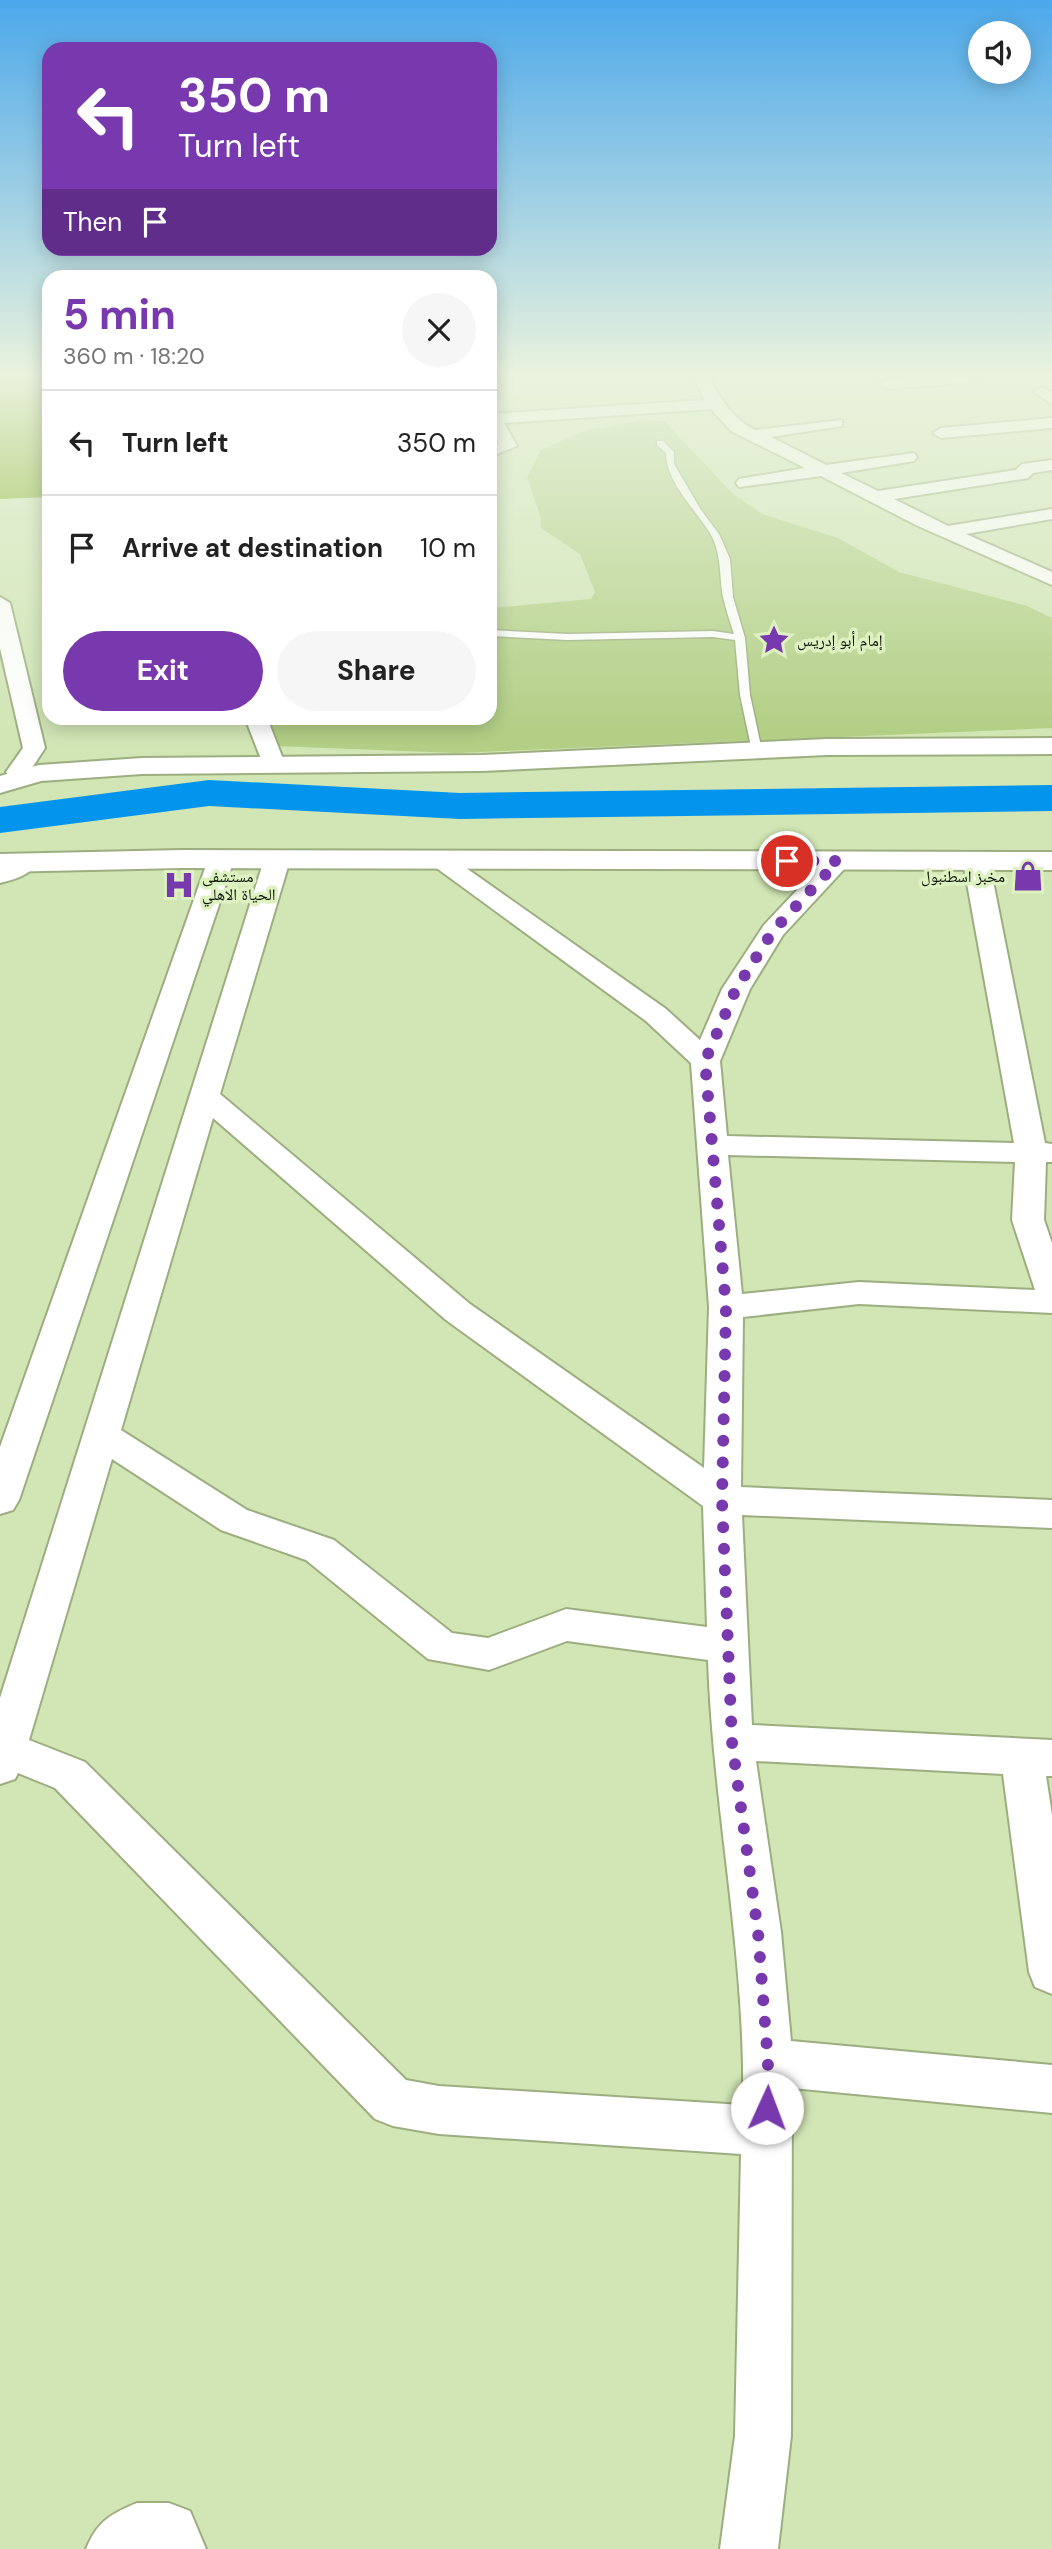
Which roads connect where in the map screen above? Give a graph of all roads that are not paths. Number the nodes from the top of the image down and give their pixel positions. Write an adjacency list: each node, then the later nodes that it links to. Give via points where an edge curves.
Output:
1 (688, 496): 9 (lane, via 715,534 725,559 728,597)
2 (883, 496): 3 (street)
3 (876, 497): 5 (street)
4 (1051, 515): 5 (street)
5 (949, 531): 6 (street)
6 (1052, 579)
7 (0, 603): 14 (street, via 34,748)
8 (497, 633): 9 (lane)
9 (740, 638): 12 (lane, via 745,695)
10 (259, 725): 13 (street)
11 (1052, 746): 12 (street)
12 (757, 751): 13 (street, via 482,763)
13 (273, 764): 14 (street, via 142,766)
14 (14, 775)
15 (221, 860): 16 (street); 21 (street); 30 (street)
16 (277, 860): 17 (street); 23 (street)
17 (440, 861): 18 (street); 22 (street, via 656,1015)
18 (838, 861): 19 (street); 22 (street, via 773,931 736,989)
19 (976, 861): 20 (street); 25 (street)
20 (1052, 861)
21 (8, 866)
22 (705, 1061): 24 (street)
23 (205, 1097): 29 (street); 32 (street, via 458,1312)
24 (712, 1145): 25 (street); 28 (street)
25 (1042, 1153): 26 (street, via 1028,1220)
26 (1052, 1291)
27 (1052, 1302): 28 (street, via 859,1293)
28 (726, 1307): 32 (street)
29 (102, 1435): 34 (street, via 234,1520 320,1550 442,1648 489,1654 566,1625); 37 (street)
30 (7, 1457): 31 (street)
31 (0, 1500)
32 (722, 1500): 33 (street); 34 (street)
33 (1052, 1514)
34 (728, 1646): 35 (street)
35 (732, 1742): 36 (street); 39 (street, via 758,1932)
36 (1037, 1757): 38 (street)
37 (3, 1758): 41 (street, via 70,1775 393,2102 439,2110)
38 (1052, 1972)
39 (768, 2062): 40 (street); 41 (street)
40 (1052, 2089)
41 (766, 2131): 44 (street, via 763,2436)
42 (115, 2549): 43 (street, via 137,2532 169,2532)
43 (177, 2549)
44 (749, 2549)

